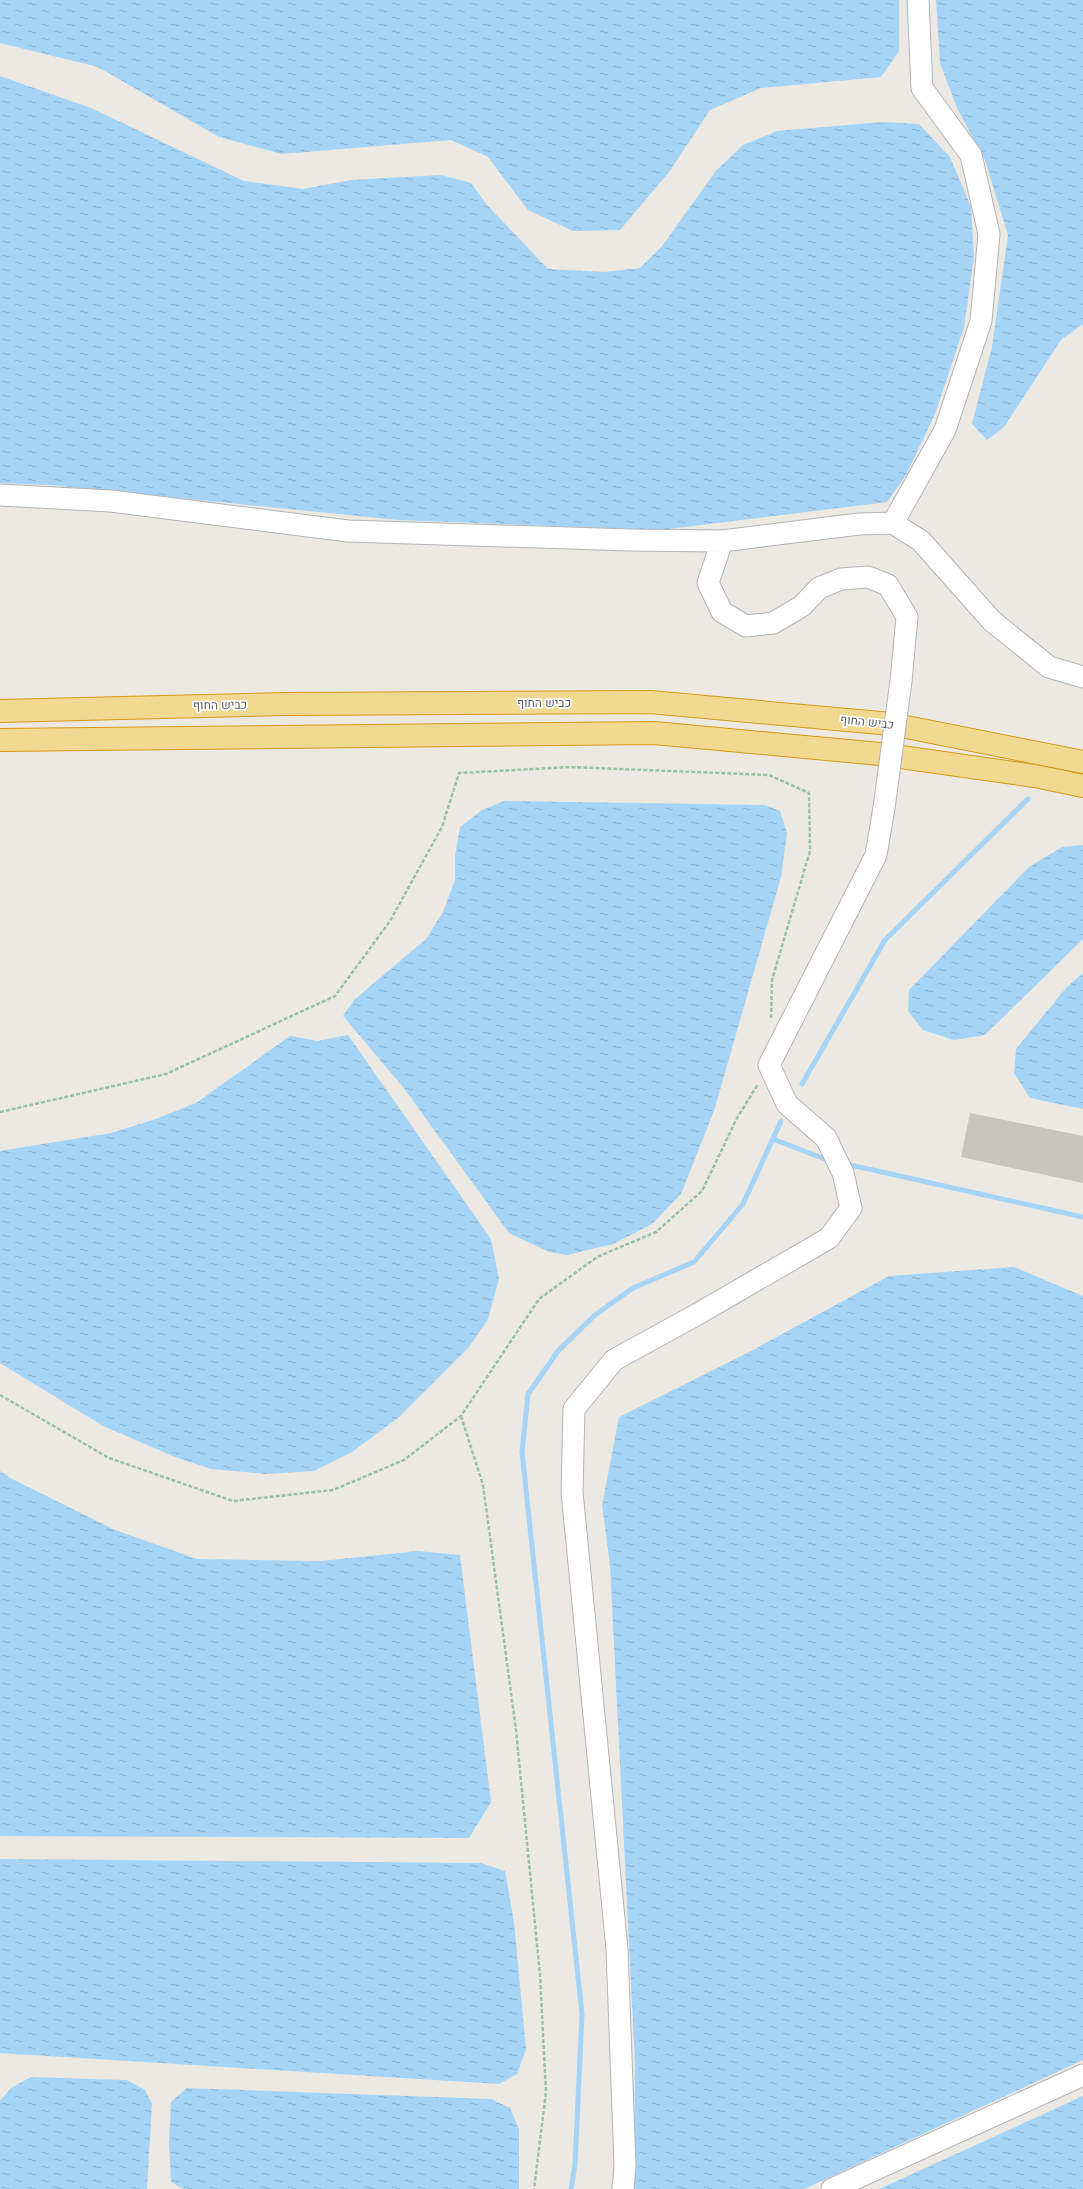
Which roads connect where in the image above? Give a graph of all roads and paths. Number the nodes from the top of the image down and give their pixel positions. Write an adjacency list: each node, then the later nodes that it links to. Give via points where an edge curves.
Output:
1 (918, 0): 3 (street, via 922,88 971,155 989,234 981,321 945,430)
2 (0, 494): 4 (street, via 111,501 348,530)
3 (894, 523): 4 (street, via 859,524); 5 (street, via 921,541 992,621 1049,667)
4 (722, 541): 11 (street, bridge, via 708,583 722,612 746,626 773,623 802,606 819,588 841,579 868,577 888,585 907,617 901,681 876,855)
5 (1083, 677)
6 (0, 711): 8 (highway, כביש החוף, via 286,704 650,702 891,724)
7 (0, 740): 9 (highway, via 654,733 880,754 1035,776)
8 (1083, 762)
9 (1083, 786)
10 (771, 1019): 12 (path, via 772,980 810,851 808,793 769,774 570,767 459,774 442,827 390,920 335,996 166,1074)
11 (769, 1065): 14 (path, via 737,1118 702,1191 656,1232 598,1257 539,1298); 17 (street, via 787,1104 826,1138 843,1173 851,1208 829,1238 614,1360 574,1408 572,1492 617,1949 625,2165)
12 (0, 1112)
13 (0, 1395): 14 (path, via 109,1458 233,1501 334,1490 404,1460)
14 (461, 1416): 16 (path, via 483,1485 516,1730 540,1975 546,2092)
15 (1083, 2075): 18 (street)
16 (534, 2189)
17 (623, 2189)
18 (832, 2189)

